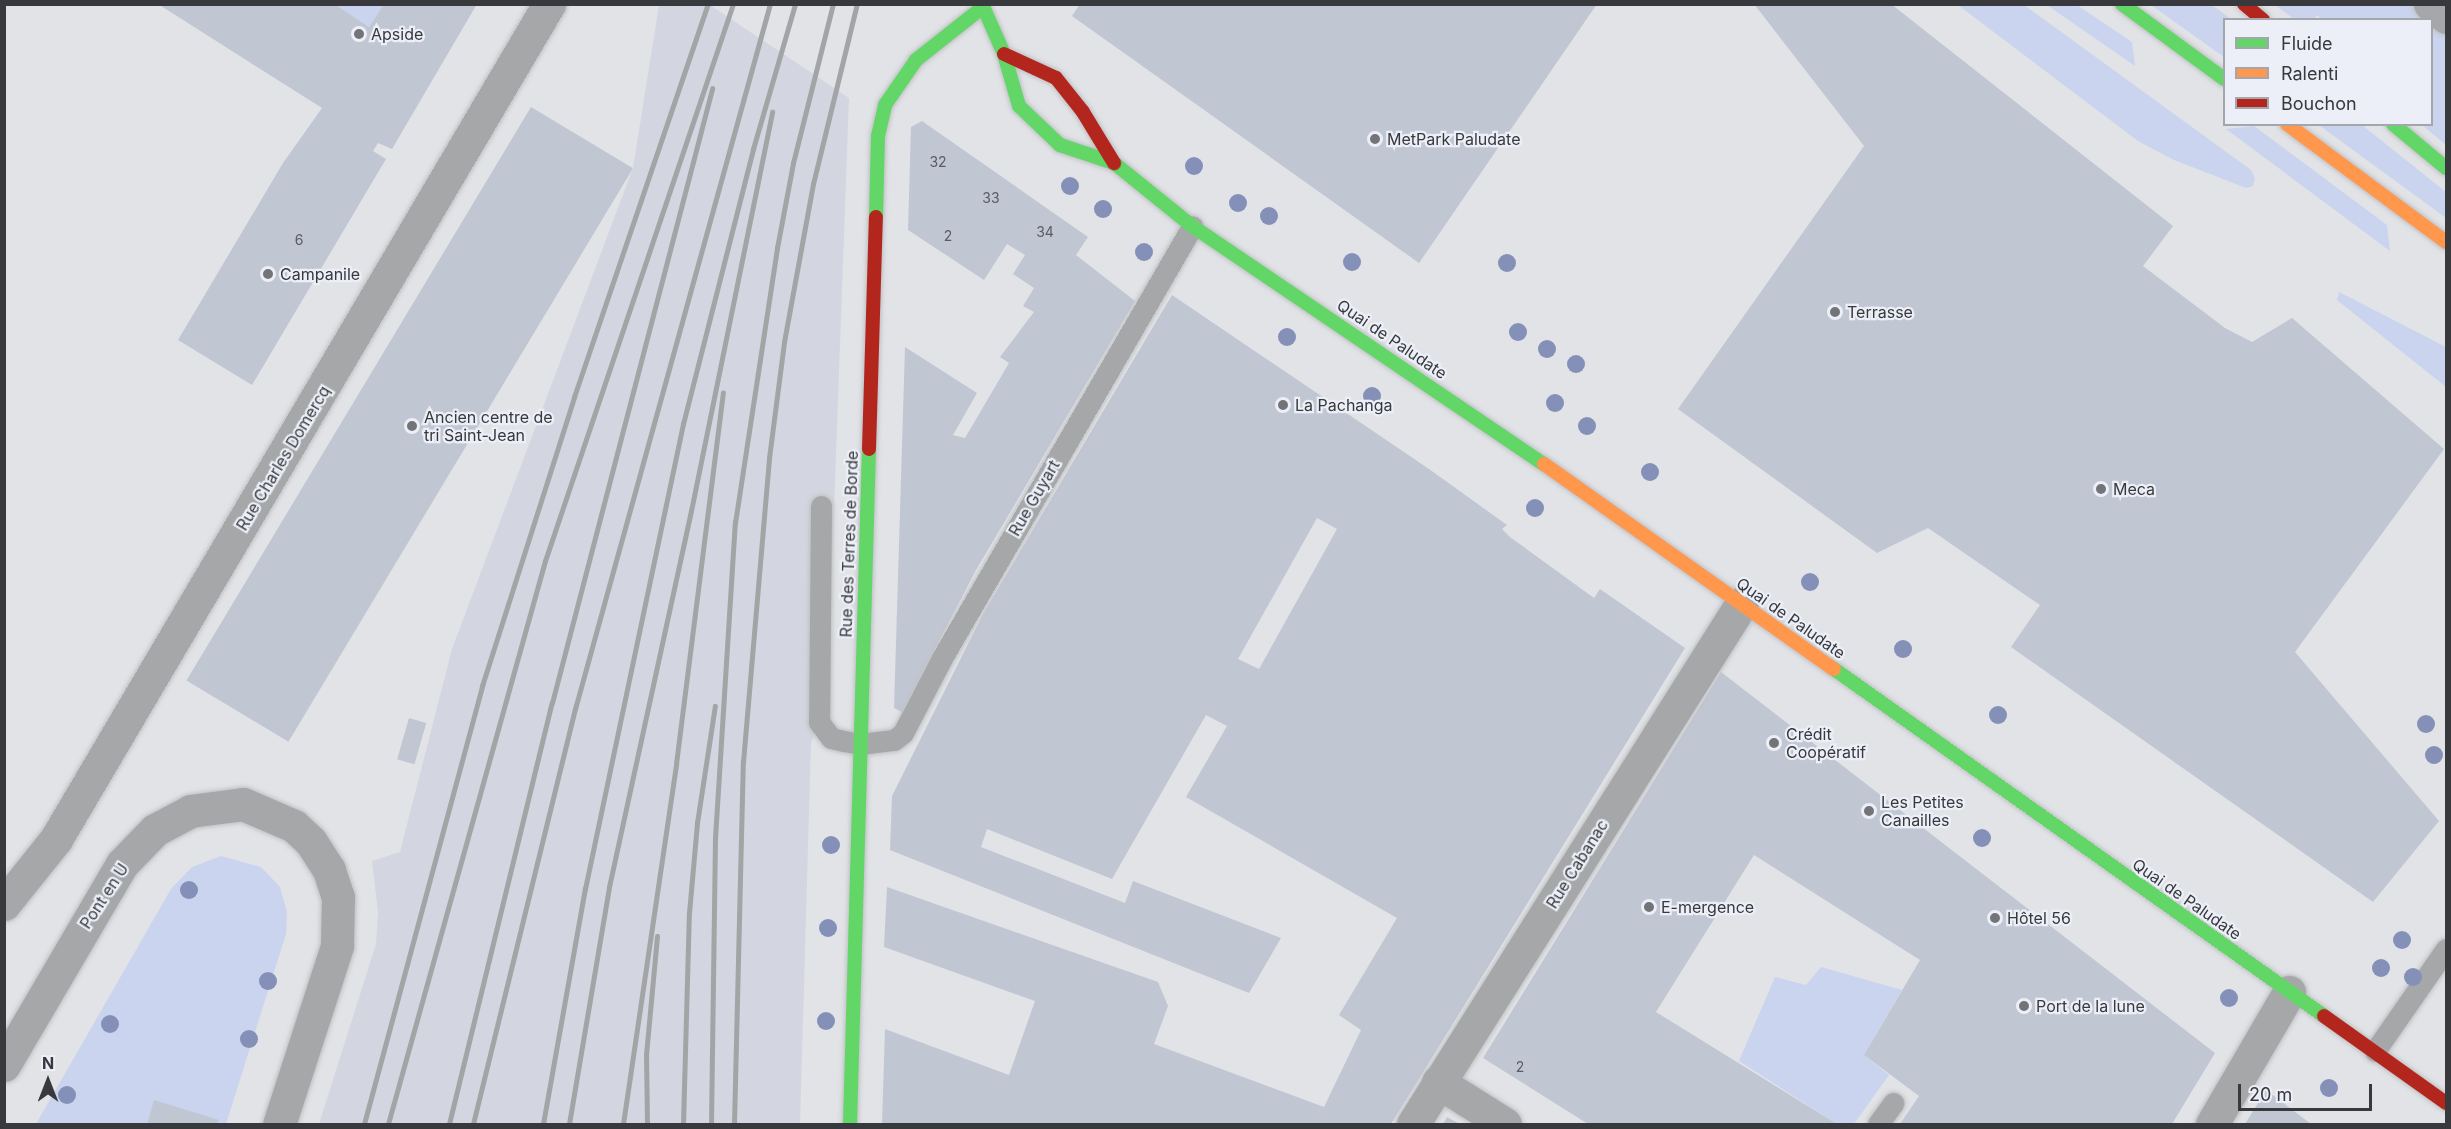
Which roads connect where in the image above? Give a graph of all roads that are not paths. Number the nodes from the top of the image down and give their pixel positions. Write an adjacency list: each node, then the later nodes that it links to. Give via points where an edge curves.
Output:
1 (549, 4): 19 (street, Rue Charles Domercq, via 56,839)
2 (2122, 4): 9 (street)
3 (2244, 4): 7 (street)
4 (2430, 4): 6 (street)
5 (984, 5): 8 (street, Quai de Paludate); 18 (street, Rue des Terres de Borde, via 916,60 885,105 878,136)
6 (2446, 17)
7 (2261, 18)
8 (1004, 54): 12 (street, Quai de Paludate, via 1056,78 1083,112); 12 (street, Quai de Paludate, via 1019,106 1060,145)
9 (2223, 78)
10 (2290, 126): 15 (street)
11 (2395, 126): 13 (street)
12 (1114, 163): 14 (street, Quai de Paludate)
13 (2446, 168)
14 (1192, 226): 17 (street, Quai de Paludate, via 1457,402); 18 (lane, Rue Guyart, via 942,658 903,733 883,743)
15 (2446, 242)
16 (821, 506): 18 (lane, via 819,722 831,738)
17 (1742, 603): 21 (street, Quai de Paludate); 24 (street, Rue Cabanac)
18 (860, 744): 28 (street, Rue des Terres de Borde)
19 (4, 904)
20 (2446, 950): 22 (lane)
21 (2289, 992): 22 (street, Quai de Paludate); 32 (street)
22 (2375, 1051): 26 (street, Quai de Paludate)
23 (4, 1065): 27 (street, Pont en U, via 122,864 155,830 190,811 243,804 286,822 312,842 329,870 338,897 337,946)
24 (1438, 1082): 29 (street, Rue Cabanac); 30 (street)
25 (1893, 1103): 31 (lane)
26 (2446, 1103)
27 (279, 1125)
28 (850, 1125)
29 (1413, 1125)
30 (1505, 1125)
31 (1878, 1125)
32 (2212, 1125)

